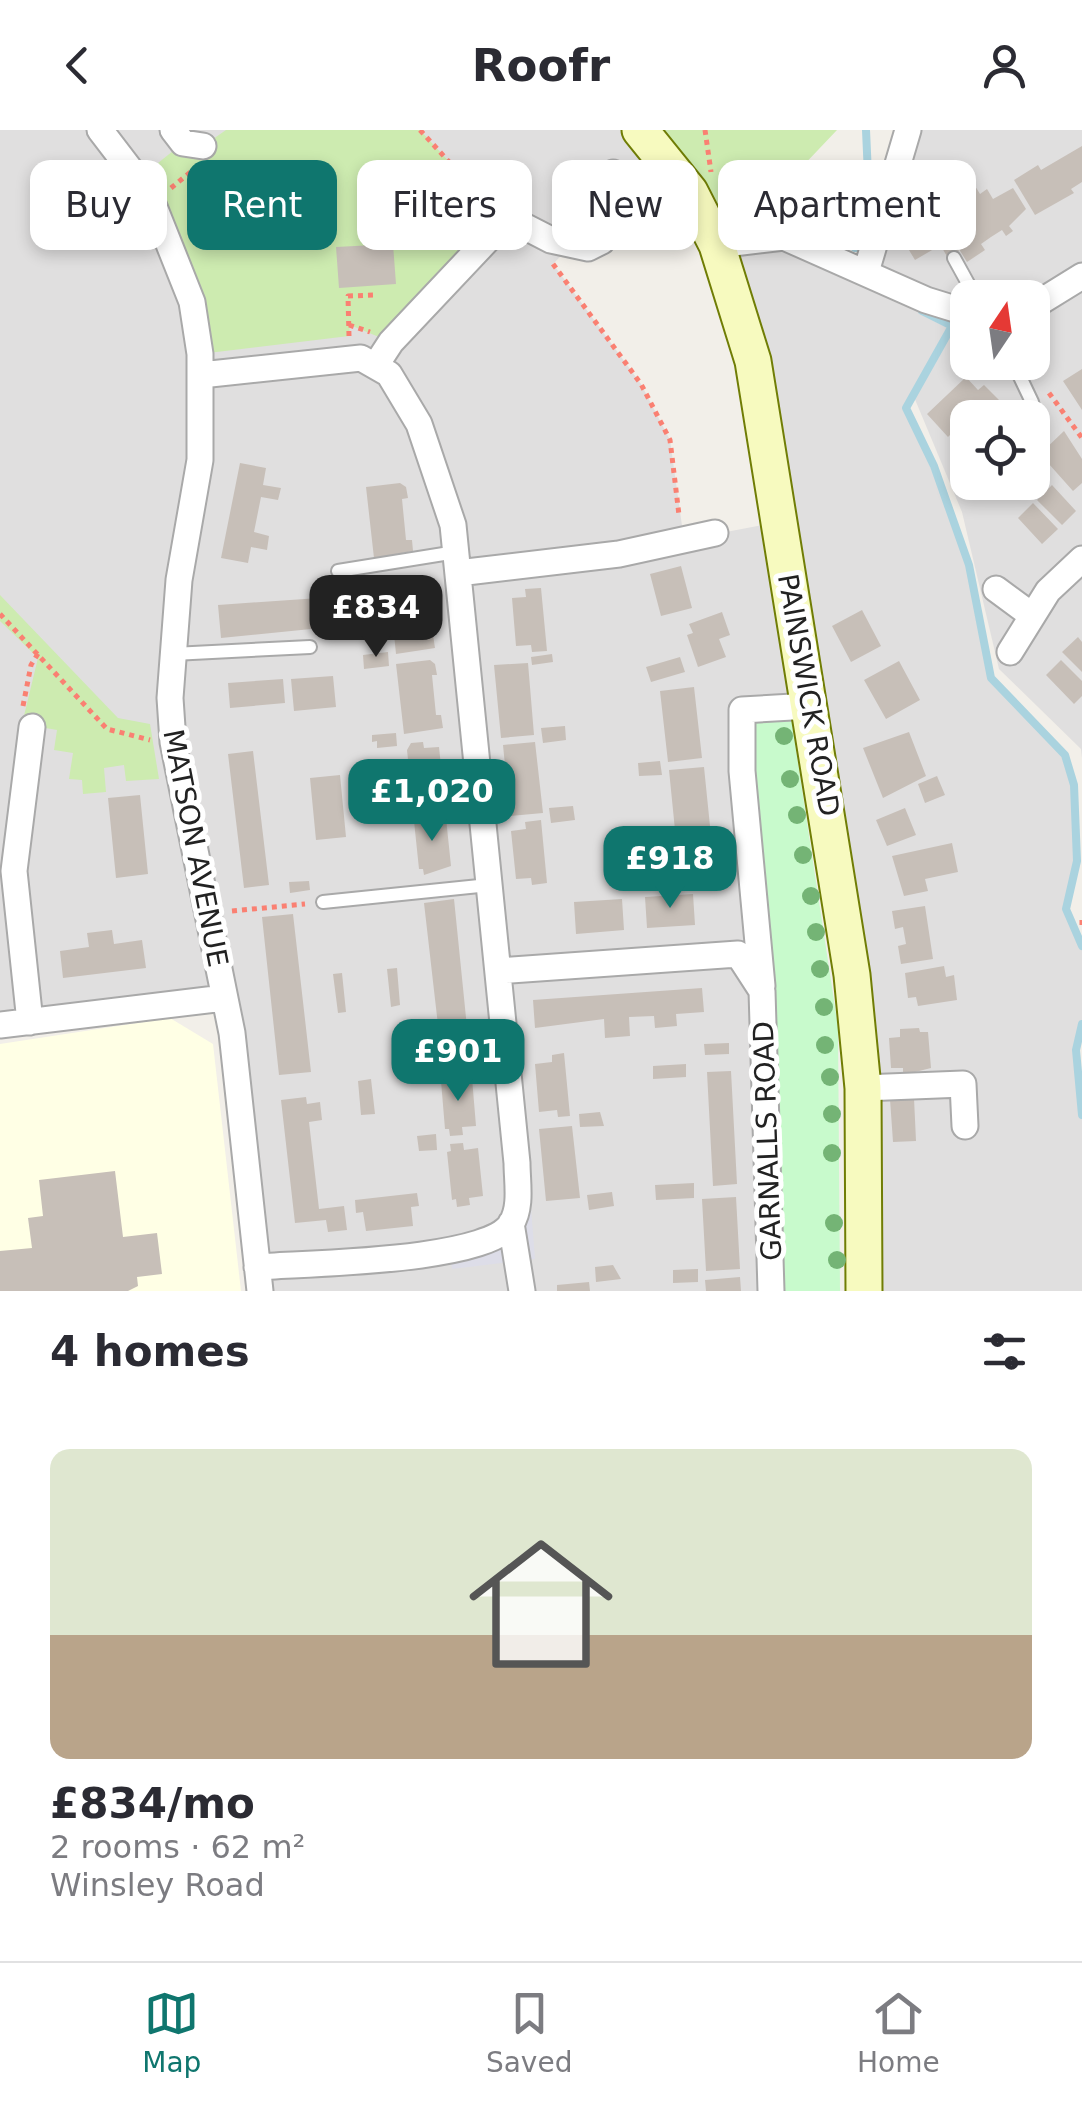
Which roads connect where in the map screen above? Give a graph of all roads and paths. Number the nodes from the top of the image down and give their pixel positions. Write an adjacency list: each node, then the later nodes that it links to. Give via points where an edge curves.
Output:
1 (100, 130): 24 (street, MATSON AVENUE, via 149,194 192,302)
2 (173, 130): 6 (street, via 183,143)
3 (420, 130): 7 (path)
4 (640, 130): 8 (main road, PAINSWICK ROAD, via 690,192)
5 (908, 130): 12 (street)
6 (204, 146)
7 (448, 160)
8 (717, 245): 12 (street, via 784,237); 38 (main road, PAINSWICK ROAD, via 753,362)
9 (478, 250): 23 (street)
10 (539, 252): 27 (path, via 656,412 670,440)
11 (954, 258): 14 (lane)
12 (866, 272): 19 (street)
13 (1082, 276): 17 (street)
14 (966, 280)
15 (353, 287): 18 (path)
16 (376, 295): 18 (path)
17 (1050, 295)
18 (353, 296): 20 (path)
19 (950, 307)
20 (350, 325): 21 (path); 22 (path)
21 (362, 329)
22 (348, 359): 23 (street); 24 (street)
23 (376, 365): 30 (street, via 398,386 419,424 445,494)
24 (201, 375): 37 (street, MATSON AVENUE, via 200,460 178,580)
25 (1047, 390): 26 (path)
26 (1082, 438)
27 (682, 528): 28 (street); 30 (street, via 619,554)
28 (715, 533)
29 (1082, 560): 34 (street)
30 (457, 563): 31 (lane); 41 (street)
31 (338, 571)
32 (996, 589): 34 (street)
33 (0, 614): 40 (path, via 106,730)
34 (1030, 614): 36 (street)
35 (310, 647): 37 (lane)
36 (1010, 652)
37 (174, 654): 40 (street, MATSON AVENUE)
38 (810, 706): 47 (street, GARNALLS ROAD, via 742,710); 51 (main road, PAINSWICK ROAD, via 844,910)
39 (32, 727): 49 (street, via 14,871)
40 (173, 742): 43 (street, MATSON AVENUE)
41 (488, 886): 42 (lane); 46 (street)
42 (323, 902): 43 (path)
43 (209, 914): 48 (street, MATSON AVENUE)
44 (1082, 920): 45 (path)
45 (1082, 930)
46 (498, 972): 47 (street, GARNALLS ROAD, via 738,954); 53 (street, via 517,1163)
47 (762, 990): 56 (street, GARNALLS ROAD)
48 (224, 998): 49 (street); 54 (street, MATSON AVENUE)
49 (30, 1022): 50 (street)
50 (0, 1025)
51 (863, 1088): 52 (street, via 963,1084); 57 (main road, PAINSWICK ROAD)
52 (965, 1126)
53 (511, 1224): 54 (street, via 497,1238 460,1251); 55 (street)
54 (258, 1279)
55 (522, 1291)
56 (771, 1291)
57 (864, 1291)

